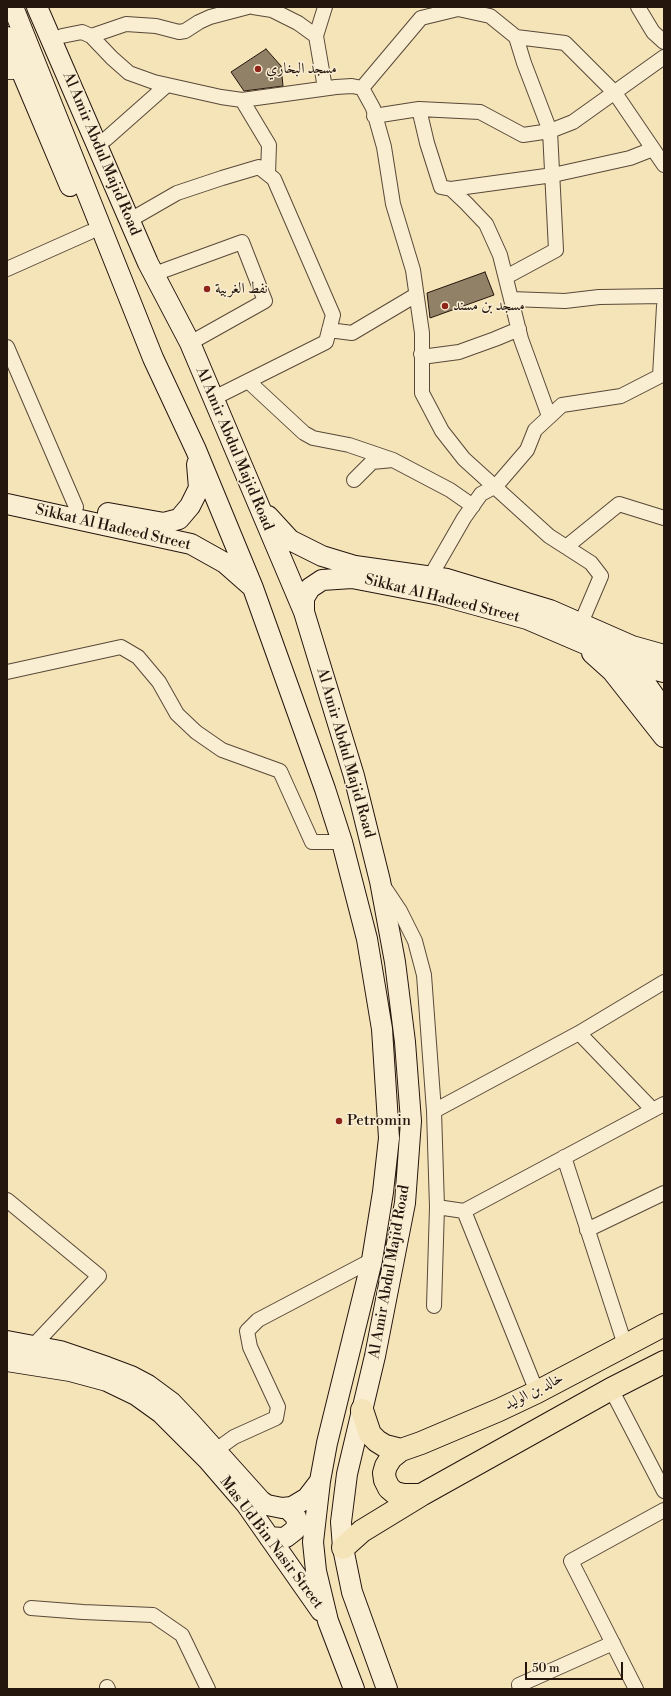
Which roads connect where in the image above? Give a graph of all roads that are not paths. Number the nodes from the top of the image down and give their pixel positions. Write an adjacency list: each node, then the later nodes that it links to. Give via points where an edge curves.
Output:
1 (13, 7): 46 (main road, Al Amir Abdul Majid Road)
2 (37, 7): 26 (main road, Al Amir Abdul Majid Road)
3 (49, 7): 10 (main road)
4 (248, 7): 11 (street, via 210,17 185,31 126,24)
5 (253, 7): 12 (street, via 272,10 298,23)
6 (325, 7): 12 (street)
7 (638, 7): 15 (street, via 653,32)
8 (457, 8): 9 (street); 20 (street, via 421,18)
9 (494, 12): 14 (street)
10 (62, 36): 11 (street, via 82,32); 26 (main road)
11 (90, 36): 18 (street, via 129,72)
12 (316, 36): 19 (street)
13 (7, 37): 17 (main road)
14 (516, 37): 21 (street, via 565,43); 25 (street)
15 (664, 42)
16 (664, 57): 21 (street)
17 (15, 72): 33 (main road)
18 (167, 85): 22 (street); 26 (street)
19 (325, 88): 20 (street); 22 (street)
20 (362, 88): 24 (street, via 373,108)
21 (615, 93): 25 (street, via 573,122); 27 (street)
22 (242, 100): 29 (street, via 269,145)
23 (419, 109): 24 (street); 25 (street, via 480,112 524,135); 31 (street, via 441,187)
24 (374, 116): 37 (street, via 384,147 393,204 413,270)
25 (550, 131): 30 (street)
26 (101, 142): 32 (main road, Al Amir Abdul Majid Road)
27 (653, 149): 28 (street); 30 (street, via 630,158)
28 (664, 165)
29 (268, 174): 32 (street, via 259,167 177,193); 42 (street, via 274,179 333,315)
30 (553, 175): 31 (street); 36 (street, via 556,250)
31 (451, 189): 36 (street, via 486,224 500,255)
32 (134, 219): 35 (main road); 43 (main road, Al Amir Abdul Majid Road, via 148,263)
33 (90, 232): 34 (street); 46 (main road)
34 (7, 269)
35 (157, 273): 43 (main road); 43 (street, via 242,242 265,301)
36 (506, 277): 39 (street)
37 (416, 295): 42 (street, via 352,333); 45 (street, via 422,333)
38 (664, 296): 39 (street, via 599,297 565,301)
39 (511, 299): 41 (street)
40 (664, 306): 48 (street)
41 (519, 329): 45 (street, via 459,352 429,356); 51 (street)
42 (329, 330): 49 (street, via 326,342)
43 (190, 343): 50 (main road, Al Amir Abdul Majid Road)
44 (7, 347): 47 (street)
45 (422, 354): 55 (street, via 422,393 442,431 464,459)
46 (153, 358): 52 (main road, Al Amir Abdul Majid Road)
47 (13, 376): 60 (street)
48 (662, 378): 51 (street, via 621,396 562,405)
49 (248, 381): 50 (street); 53 (street, via 304,433 313,438)
50 (212, 399): 57 (main road, Al Amir Abdul Majid Road)
51 (549, 416): 55 (street, via 535,430 527,450)
52 (196, 450): 60 (main road, Sikkat Al Hadeed Street, via 199,488 180,519 164,523); 64 (main road, Al Amir Abdul Majid Road)
53 (393, 460): 54 (street, via 372,462); 59 (street, via 450,490)
54 (354, 480)
55 (496, 486): 59 (street, via 481,494); 62 (street, via 549,536)
56 (7, 491): 60 (main road, Sikkat Al Hadeed Street)
57 (253, 495): 63 (main road, Sikkat Al Hadeed Street, via 290,540 322,556 355,566); 65 (main road, Al Amir Abdul Majid Road)
58 (7, 504): 64 (main road, Sikkat Al Hadeed Street, via 191,544 225,563)
59 (473, 506): 63 (street)
60 (76, 507)
61 (664, 518): 62 (street, via 619,504)
62 (566, 547): 66 (street, via 591,563 601,576)
63 (430, 577): 66 (main road, Sikkat Al Hadeed Street, via 447,579 550,610)
64 (253, 588): 74 (main road, Al Amir Abdul Majid Road)
65 (304, 612): 67 (main road, Sikkat Al Hadeed Street, via 304,598 310,588 322,580 352,578 440,595 527,619); 75 (main road, Al Amir Abdul Majid Road, via 354,776)
66 (581, 623): 68 (main road, Sikkat Al Hadeed Street)
67 (584, 644): 68 (main road, Sikkat Al Hadeed Street); 73 (main road, via 612,671)
68 (632, 655): 69 (main road, Sikkat Al Hadeed Street); 71 (main road, Sikkat Al Hadeed Street); 72 (main road)
69 (664, 655)
70 (7, 672): 74 (street, via 121,647 138,657 159,682 177,714 196,732 222,750 280,771 312,842)
71 (664, 672)
72 (664, 710)
73 (664, 737)
74 (342, 842): 86 (main road, Al Amir Abdul Majid Road, via 368,939 382,1029 386,1083 389,1138)
75 (380, 881): 79 (street, via 400,911 415,941 424,975); 96 (main road, Al Amir Abdul Majid Road, via 395,962 405,1042 410,1122 405,1203)
76 (664, 982): 77 (street)
77 (578, 1033): 78 (street); 79 (street)
78 (659, 1107): 80 (street)
79 (434, 1111): 83 (street)
80 (564, 1157): 84 (street); 85 (street)
81 (664, 1193): 85 (street)
82 (7, 1200): 91 (street, via 99,1276)
83 (437, 1207): 84 (street); 87 (street)
84 (464, 1211): 95 (street)
85 (587, 1230): 90 (street)
86 (372, 1260): 97 (street, via 258,1320 247,1331 250,1347 278,1407 276,1418 234,1437); 99 (main road, Al Amir Abdul Majid Road)
87 (434, 1306)
88 (664, 1325): 90 (main road, خالد بن الوليد)
89 (7, 1341): 91 (main road, Mas Ud Bin Nasir Street)
90 (625, 1345): 95 (main road, خالد بن الوليد)
91 (34, 1346): 97 (main road, Mas Ud Bin Nasir Street, via 74,1355 148,1385 171,1402)
92 (7, 1361): 104 (main road, Mas Ud Bin Nasir Street, via 70,1371 107,1381 136,1395 160,1413 208,1460 246,1504)
93 (664, 1362): 94 (main road)
94 (610, 1389): 100 (street); 101 (main road)
95 (537, 1392): 98 (main road, خالد بن الوليد)
96 (362, 1410): 98 (main road, via 370,1434 385,1446); 105 (main road, Al Amir Abdul Majid Road, via 347,1474 341,1522)
97 (216, 1450): 102 (main road, Mas Ud Bin Nasir Street, via 261,1501 274,1507)
98 (401, 1450): 101 (main road, خالد بن الوليد, via 386,1466 385,1480 395,1493)
99 (320, 1481): 102 (main road, via 303,1500); 107 (main road, Al Amir Abdul Majid Road, via 313,1542 316,1571)
100 (664, 1491)
101 (421, 1495): 105 (main road, via 362,1531)
102 (287, 1508): 104 (main road, via 296,1517 295,1530 282,1538)
103 (664, 1510): 108 (street, via 571,1561)
104 (269, 1536): 107 (main road, Mas Ud Bin Nasir Street)
105 (343, 1548): 111 (main road, Al Amir Abdul Majid Road, via 352,1592)
106 (31, 1608): 109 (street, via 153,1615 182,1635)
107 (328, 1621): 110 (main road)
108 (613, 1643): 112 (street, via 519,1685); 113 (street)
109 (208, 1689)
110 (354, 1689)
111 (387, 1689)
112 (520, 1689)
113 (636, 1689)

